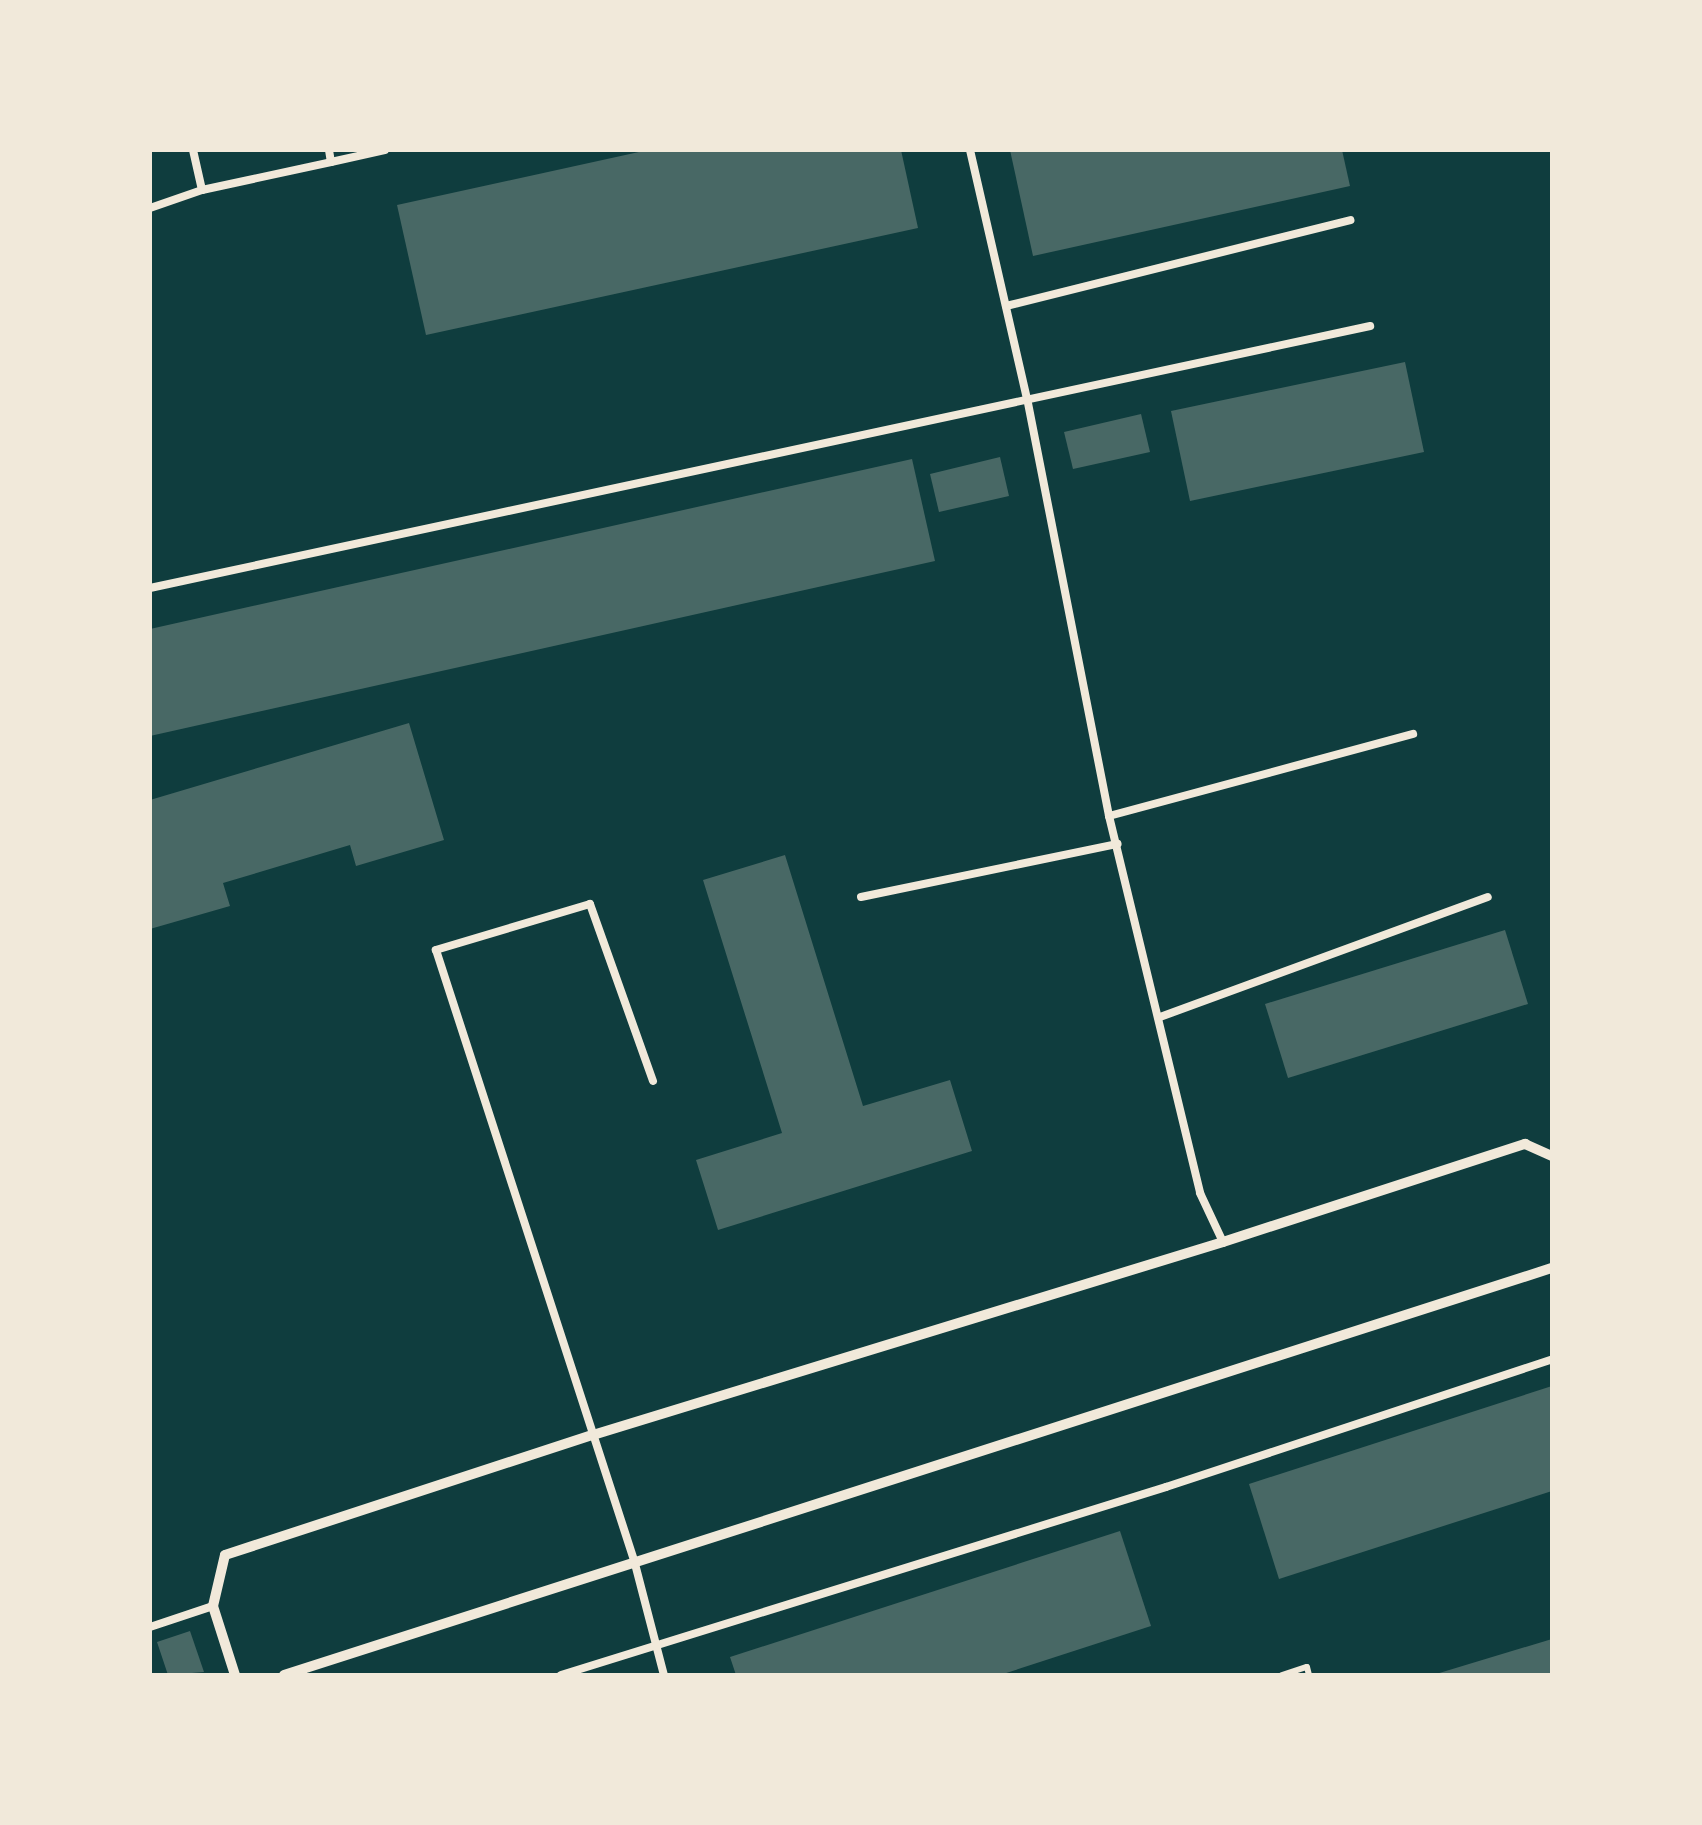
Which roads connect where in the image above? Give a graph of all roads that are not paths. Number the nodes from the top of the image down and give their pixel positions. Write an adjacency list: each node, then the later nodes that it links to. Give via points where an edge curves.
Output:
1 (192, 150): 6 (lane)
2 (328, 150): 5 (lane)
3 (386, 150): 5 (lane)
4 (970, 150): 9 (lane)
5 (331, 162): 6 (lane)
6 (202, 190): 7 (lane)
7 (150, 208)
8 (1350, 220): 9 (lane)
9 (1006, 306): 11 (lane)
10 (1370, 326): 11 (lane)
11 (1028, 398): 12 (lane); 14 (lane)
12 (150, 588)
13 (1413, 734): 14 (lane)
14 (1109, 816): 15 (lane)
15 (1118, 844): 16 (lane); 18 (lane)
16 (861, 897)
17 (1488, 897): 18 (lane)
18 (1160, 1016): 21 (lane, via 1200,1194)
19 (653, 1081): 24 (lane, via 590,904 436,950)
20 (1552, 1156): 21 (street, via 1525,1144)
21 (1223, 1242): 24 (street)
22 (1552, 1268): 25 (street)
23 (1552, 1359): 28 (lane, via 1166,1487)
24 (593, 1435): 25 (lane); 26 (street, via 225,1555)
25 (634, 1560): 28 (lane); 30 (street)
26 (213, 1606): 27 (lane); 29 (street)
27 (150, 1627)
28 (654, 1644): 31 (lane); 32 (lane)
29 (235, 1675)
30 (284, 1675)
31 (560, 1675)
32 (664, 1675)

